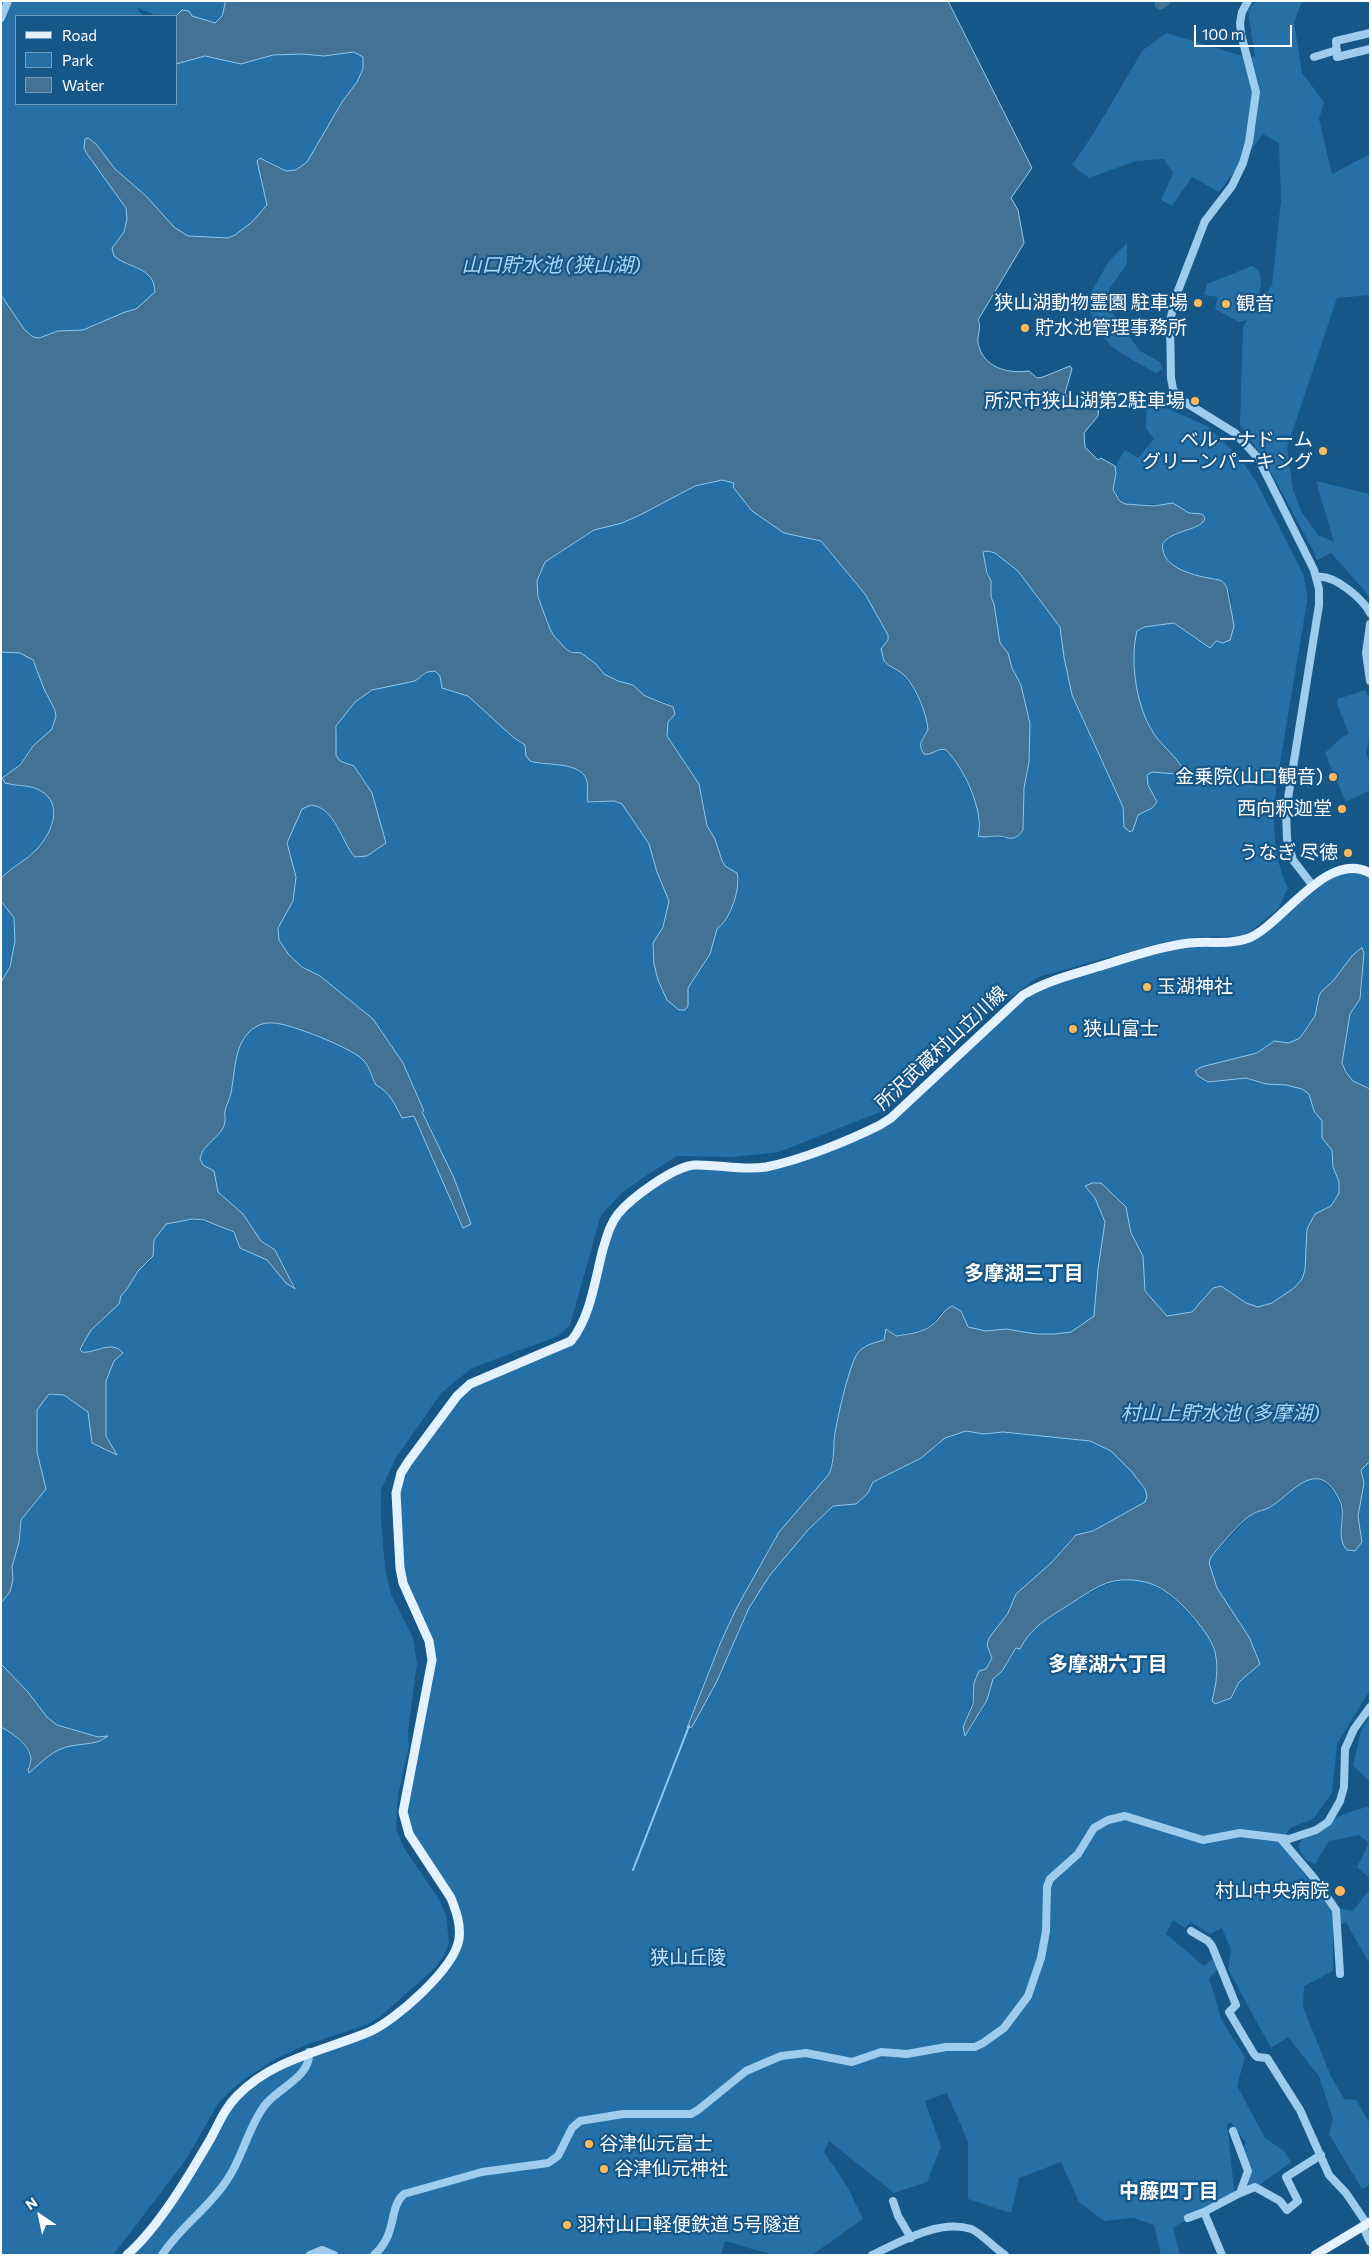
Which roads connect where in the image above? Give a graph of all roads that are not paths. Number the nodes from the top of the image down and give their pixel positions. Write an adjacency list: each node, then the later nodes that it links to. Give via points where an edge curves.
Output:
1 (8, 1): 3 (street)
2 (1248, 1): 8 (street, via 1240,23 1256,92 1249,142 1232,186 1205,221 1176,296 1170,321 1171,378 1180,399 1228,428 1251,449)
3 (1, 18)
4 (1370, 33): 6 (street, via 1336,41)
5 (1370, 49): 6 (street, via 1337,57)
6 (1337, 50): 7 (street)
7 (1314, 57)
8 (1317, 577): 9 (street, via 1328,577 1349,591); 13 (street, via 1318,605 1286,811 1292,860)
9 (1370, 613)
10 (1370, 624): 11 (street, via 1366,659)
11 (1370, 681)
12 (1370, 873): 13 (main road, 所沢武蔵村山立川線, via 1353,868 1344,870)
13 (1313, 886): 18 (main road, 所沢武蔵村山立川線, via 1246,939 1179,945 1039,984 891,1118 875,1128 777,1164 746,1169 694,1165 666,1176 634,1198 612,1223 587,1312 571,1341 478,1380 457,1396 401,1473 396,1502 401,1575 428,1641 432,1660 404,1818 409,1834 451,1898 459,1939 448,1964 396,2015 369,2031)
14 (1370, 1707): 15 (street, via 1354,1728 1347,1744 1342,1796 1328,1822 1296,1838)
15 (1281, 1839): 17 (street, via 1336,1910); 32 (street, via 1240,1833 1203,1840 1125,1816 1102,1823 1092,1831 1078,1854 1050,1879 1041,1958 1028,1996 1004,2028 983,2043 975,2047 946,2047 907,2054 881,2052 852,2062 812,2054 789,2054 751,2068 691,2114 623,2114 580,2121 572,2128 558,2156 551,2161 482,2172 404,2194 398,2202 389,2237)
16 (1191, 1931): 20 (street, via 1208,1940 1212,1946 1236,2005 1229,2012 1254,2054 1258,2058 1267,2058 1292,2095)
17 (1340, 1974)
18 (309, 2052): 28 (main road, 所沢武蔵村山立川線, via 280,2065 232,2101 160,2217); 29 (street, via 305,2071 275,2094 261,2111 227,2181)
19 (1233, 2131): 21 (street, via 1248,2171)
20 (1321, 2155): 21 (street, via 1286,2177 1298,2202 1287,2210 1280,2201 1255,2187); 25 (street, via 1329,2175)
21 (1238, 2194): 23 (street)
22 (893, 2201): 26 (street)
23 (1204, 2212): 24 (street); 35 (street)
24 (1188, 2218)
25 (1367, 2224): 27 (street); 36 (main road)
26 (911, 2238): 33 (street); 34 (street, via 941,2228 973,2230)
27 (1370, 2242)
28 (128, 2255)
29 (162, 2255)
30 (310, 2255): 31 (street, via 322,2250)
31 (334, 2255)
32 (374, 2255)
33 (872, 2255)
34 (1005, 2255)
35 (1222, 2255)
36 (1315, 2255)

